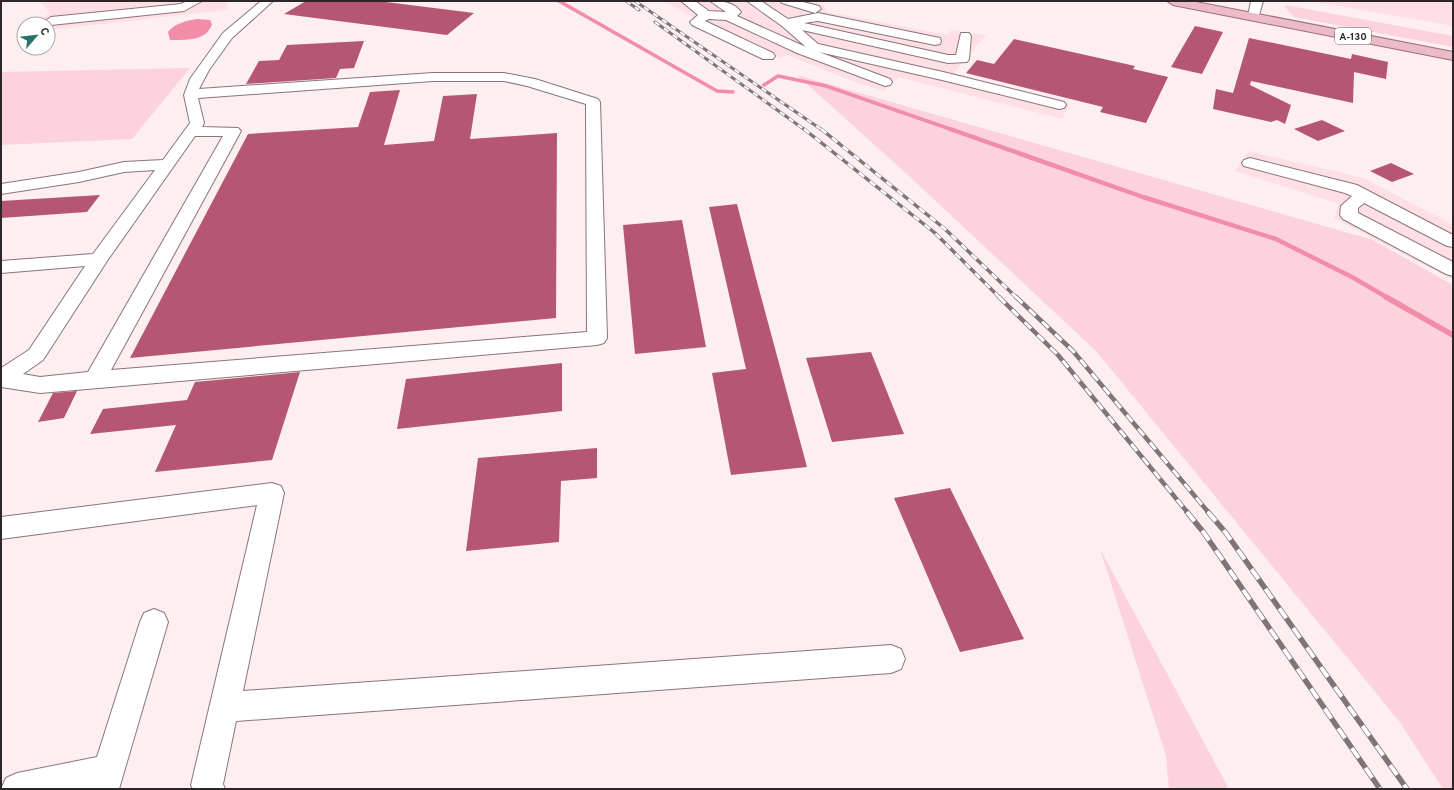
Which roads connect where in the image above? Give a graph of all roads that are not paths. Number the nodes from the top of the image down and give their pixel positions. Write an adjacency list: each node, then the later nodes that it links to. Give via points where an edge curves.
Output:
1 (196, 1): 13 (street, via 184,7)
2 (267, 1): 22 (street, via 260,10 224,39 194,84)
3 (687, 1): 10 (street)
4 (716, 1): 11 (street, via 735,12)
5 (753, 1): 14 (street)
6 (786, 1): 9 (street)
7 (1173, 1): 12 (main road, А-130)
8 (1257, 1): 12 (street)
9 (815, 9)
10 (706, 15): 11 (street); 18 (street, via 696,22)
11 (728, 16): 17 (street)
12 (1254, 16): 20 (main road, А-130)
13 (56, 20)
14 (786, 23): 15 (street, via 948,59 962,59); 16 (street, via 818,17); 17 (street)
15 (965, 36)
16 (935, 41)
17 (808, 48): 19 (street)
18 (768, 56)
19 (831, 56): 21 (street); 23 (street, via 943,76)
20 (1453, 56)
21 (885, 82)
22 (191, 94): 24 (street, via 197,123); 34 (street, via 433,77 504,77 530,82 593,102 597,338)
23 (1059, 105)
24 (190, 132): 26 (street); 34 (street, via 233,131)
25 (1250, 163): 28 (street, via 1351,189)
26 (167, 164): 27 (street, via 124,167); 30 (street)
27 (1, 189)
28 (1363, 195): 29 (street); 32 (street, via 1350,206 1350,215)
29 (1453, 242)
30 (99, 259): 31 (street); 33 (street, via 36,355)
31 (1, 268)
32 (1453, 270)
33 (1, 379): 34 (street, via 40,385)
34 (95, 379)
35 (1, 528): 38 (street, via 272,493)
36 (154, 622): 39 (street)
37 (891, 659): 38 (street)
38 (225, 708): 41 (street, via 207,785)
39 (105, 780): 40 (street)
40 (17, 789)
41 (209, 789)

